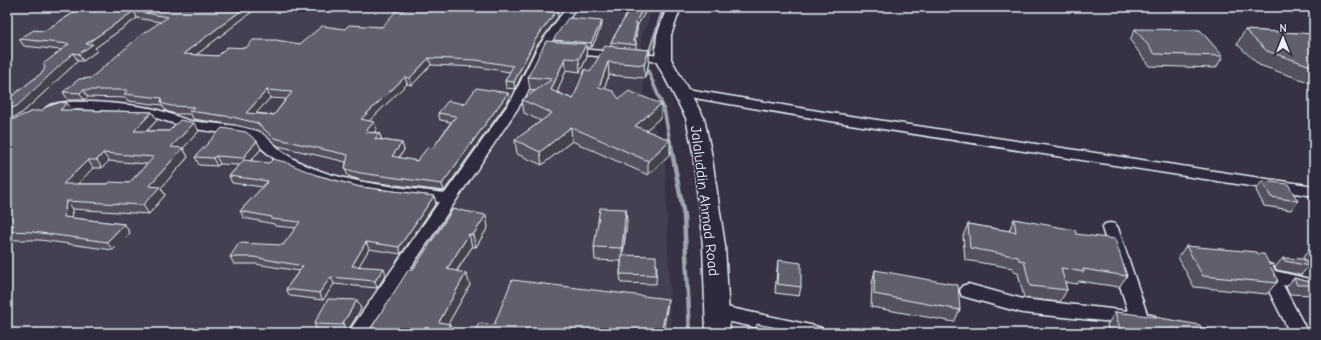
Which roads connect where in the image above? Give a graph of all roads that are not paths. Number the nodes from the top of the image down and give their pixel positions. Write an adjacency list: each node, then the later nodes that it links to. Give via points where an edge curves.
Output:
1 (572, 7): 3 (street)
2 (674, 7): 4 (street, via 664,35)
3 (543, 48): 4 (street); 8 (street, via 518,99)
4 (663, 59): 5 (street, Jalaluddin Ahmad Road)
5 (681, 92): 7 (street); 14 (street, Jalaluddin Ahmad Road, via 695,118 702,152 714,246)
6 (37, 112): 8 (street, via 65,105 152,112 188,124 255,135 279,156 324,177 363,187)
7 (1314, 192)
8 (450, 199): 17 (street)
9 (1110, 228): 15 (street)
10 (1260, 256): 11 (street)
11 (1270, 276): 12 (street); 20 (street)
12 (1314, 286)
13 (968, 292): 15 (street, via 1023,306)
14 (717, 312): 18 (street, Jalaluddin Ahmad Road); 19 (street)
15 (1140, 320): 16 (street)
16 (1161, 324)
17 (357, 333)
18 (718, 333)
19 (814, 333)
20 (1299, 333)

